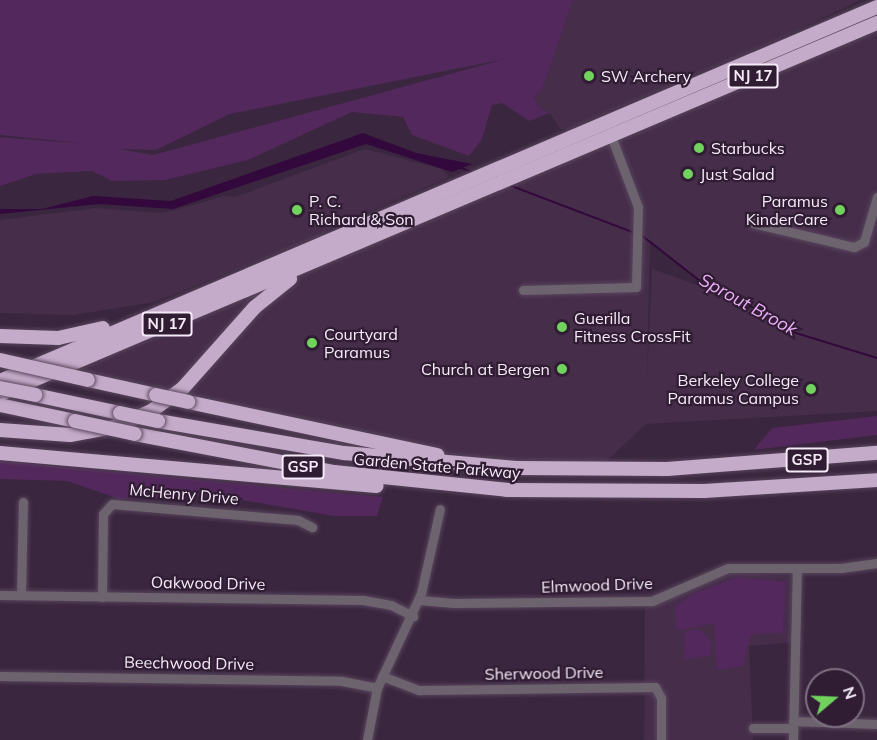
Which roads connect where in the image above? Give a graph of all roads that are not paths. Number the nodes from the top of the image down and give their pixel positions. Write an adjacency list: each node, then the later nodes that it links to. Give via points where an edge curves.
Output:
1 (877, 7): 4 (highway, NJ 17)
2 (877, 23): 3 (highway, NJ 17)
3 (612, 136): 4 (highway, NJ 17); 9 (street, via 636,197 639,282 632,290)
4 (499, 179): 7 (highway, NJ 17); 8 (highway, NJ 17, via 478,178)
5 (877, 197): 6 (street, via 864,242 854,247)
6 (753, 223)
7 (334, 254): 14 (highway, NJ 17); 16 (highway, via 262,300 183,388 150,412 114,427 69,435)
8 (223, 286): 10 (highway, via 92,333 48,338); 12 (highway, NJ 17)
9 (523, 290)
10 (0, 336)
11 (0, 360): 19 (highway, bridge, via 394,447)
12 (0, 381)
13 (0, 388): 19 (highway, Garden State Parkway / GSP, bridge, via 158,421 355,455)
14 (0, 394)
15 (4, 406): 21 (highway, Garden State Parkway / GSP, bridge, via 300,467)
16 (0, 430)
17 (0, 453): 21 (highway, via 325,483 410,489)
18 (877, 453): 19 (highway, Garden State Parkway / GSP, via 667,469)
19 (516, 468)
20 (877, 480): 21 (highway, Garden State Parkway / GSP, via 658,492)
21 (473, 487)
22 (23, 502): 28 (street)
23 (440, 509): 30 (street)
24 (312, 526): 29 (street, McHenry Drive, via 298,520 112,504 103,514)
25 (877, 563): 26 (street, Elmwood Drive)
26 (797, 569): 30 (street, Elmwood Drive, via 720,569 652,601); 36 (street)
27 (0, 595): 28 (street, Oakwood Drive)
28 (21, 595): 29 (street, Oakwood Drive)
29 (102, 597): 31 (street, Oakwood Drive, via 363,600 391,605)
30 (419, 600): 31 (street)
31 (413, 616): 33 (street)
32 (0, 676): 34 (street, Beechwood Drive, via 342,681)
33 (382, 676): 34 (street); 39 (street, Sherwood Drive, via 419,690 650,687 661,694)
34 (377, 688): 38 (street)
35 (877, 724): 36 (street)
36 (793, 725): 37 (street); 40 (street)
37 (753, 728)
38 (367, 740)
39 (661, 740)
40 (793, 740)

